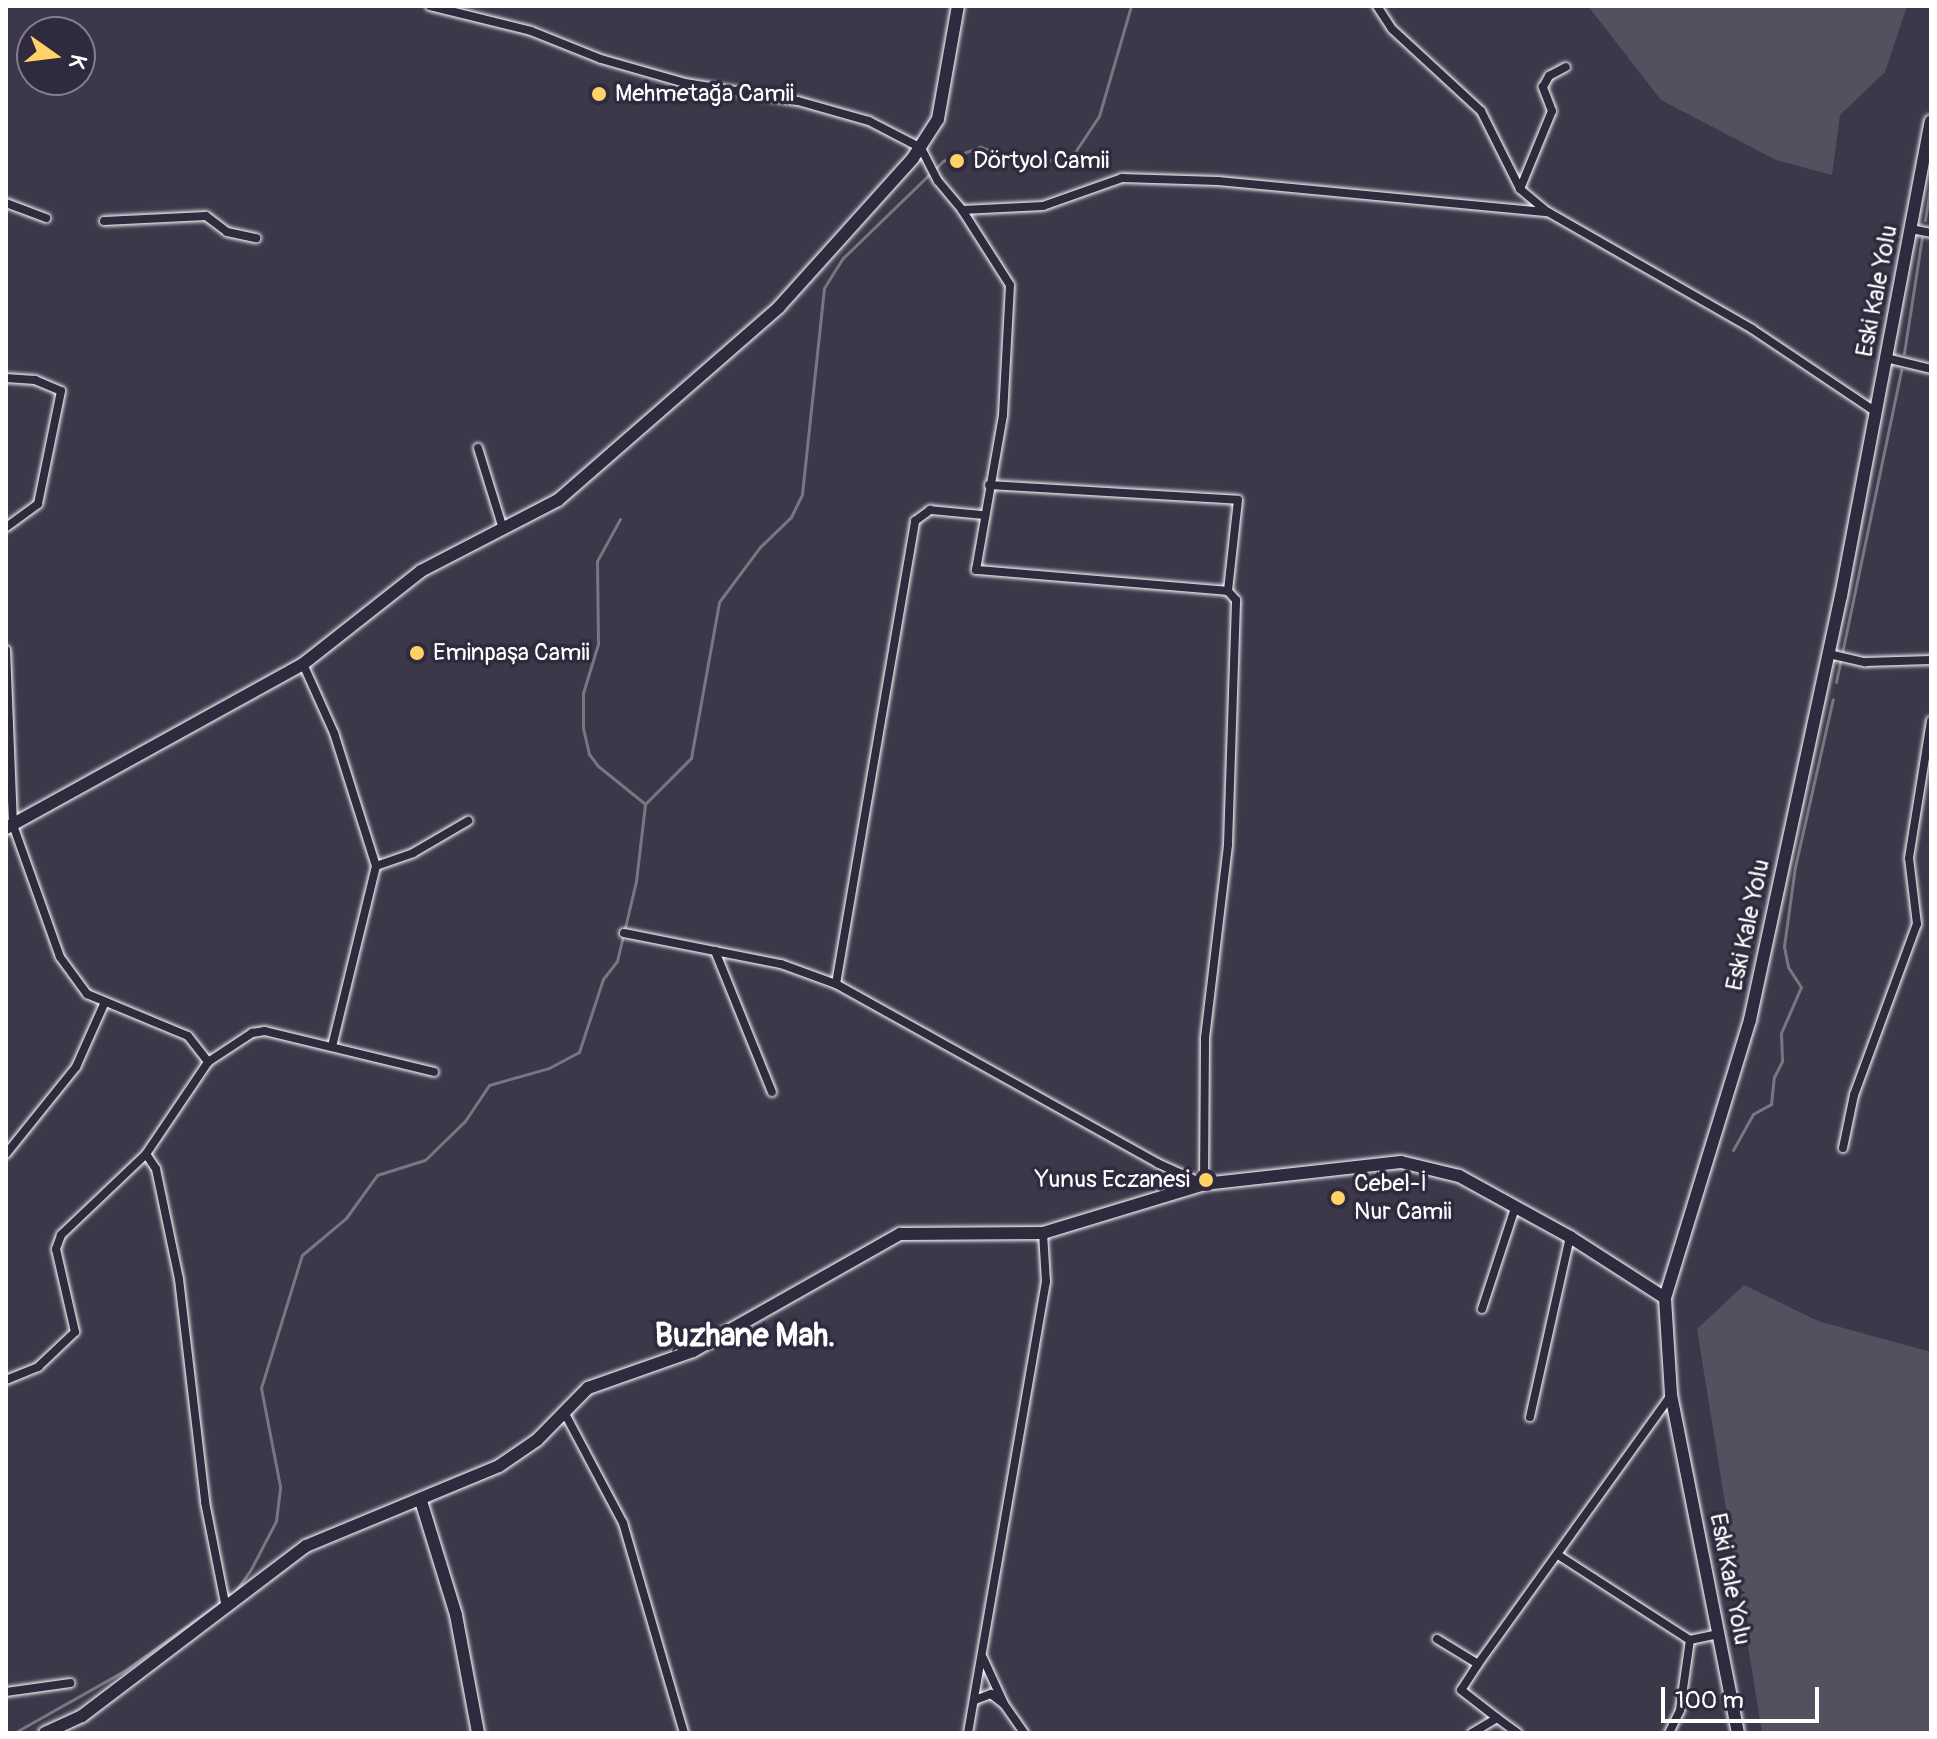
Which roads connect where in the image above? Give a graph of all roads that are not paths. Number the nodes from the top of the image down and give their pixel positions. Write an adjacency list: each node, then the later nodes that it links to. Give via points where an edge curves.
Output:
1 (430, 6): 6 (street, via 531,31 601,59 685,83 798,101 869,121)
2 (958, 6): 6 (street, via 938,119)
3 (1377, 6): 7 (street, via 1392,29 1481,111)
4 (1566, 67): 7 (street, via 1549,76 1543,87 1552,111)
5 (1931, 121): 13 (street, Eski Kale Yolu)
6 (924, 153): 9 (street); 24 (street, via 779,307 558,500)
7 (1520, 189): 10 (street)
8 (6, 203): 11 (street)
9 (962, 210): 10 (street, via 1043,206 1122,178 1218,181); 21 (street, via 1010,285 1003,415)
10 (1548, 212): 19 (street, via 1752,329)
11 (46, 218)
12 (104, 221): 15 (street, via 206,216 227,232)
13 (1911, 229): 14 (street); 16 (street, Eski Kale Yolu)
14 (1931, 233)
15 (256, 238)
16 (1886, 358): 17 (street); 19 (street, Eski Kale Yolu)
17 (1931, 369)
18 (6, 378): 23 (street, via 35,380 61,391 38,504)
19 (1876, 412): 27 (street, Eski Kale Yolu)
20 (478, 448): 24 (street)
21 (989, 485): 22 (street); 25 (street, via 1238,500)
22 (983, 515): 25 (street, via 976,570); 37 (street, via 930,510 915,521)
23 (6, 527)
24 (503, 529): 29 (street, via 421,571)
25 (1228, 591): 46 (street, via 1236,600 1230,784 1220,932 1205,1038)
26 (6, 650): 33 (street)
27 (1832, 655): 28 (street); 50 (street, Eski Kale Yolu, via 1750,1020)
28 (1931, 660)
29 (303, 664): 33 (street); 34 (street, via 334,733)
30 (1931, 721): 31 (street)
31 (1926, 804): 43 (street, via 1909,858 1917,924 1854,1095)
32 (468, 821): 34 (street, via 413,853)
33 (9, 826): 38 (street, via 60,957 87,994)
34 (376, 866): 39 (street)
35 (624, 933): 36 (street)
36 (715, 951): 37 (street, via 781,964); 42 (street)
37 (836, 984): 46 (street)
38 (105, 1002): 40 (street, via 188,1036); 44 (street, via 76,1067)
39 (332, 1047): 40 (street, via 252,1033); 41 (street)
40 (208, 1062): 45 (street)
41 (434, 1072)
42 (772, 1092)
43 (1843, 1148)
44 (6, 1154)
45 (146, 1154): 52 (street, via 61,1235 56,1249 75,1332 38,1367); 58 (street, via 156,1169 179,1279 205,1502)
46 (1204, 1184): 47 (street, via 1401,1162 1459,1176); 48 (street)
47 (1515, 1208): 49 (street); 51 (street)
48 (1043, 1233): 54 (street, via 900,1234 693,1351 588,1388); 62 (street, via 1046,1282)
49 (1570, 1237): 50 (street); 55 (street)
50 (1665, 1298): 53 (street, Eski Kale Yolu)
51 (1482, 1309)
52 (6, 1380)
53 (1671, 1394): 57 (street); 59 (street, Eski Kale Yolu)
54 (564, 1412): 56 (street, via 499,1466); 71 (street, via 623,1523)
55 (1530, 1417)
56 (421, 1501): 58 (street, via 306,1546); 70 (street, via 456,1615)
57 (1558, 1555): 61 (street); 63 (street)
58 (226, 1609): 69 (street, via 82,1716)
59 (1718, 1634): 61 (street); 77 (street, Eski Kale Yolu)
60 (1437, 1639): 63 (street)
61 (1690, 1640): 76 (street, via 1680,1710)
62 (982, 1656): 66 (street); 67 (street)
63 (1478, 1664): 68 (street, via 1461,1690)
64 (70, 1683): 65 (street)
65 (6, 1692)
66 (974, 1701): 67 (street, via 991,1694); 72 (street)
67 (1004, 1704): 73 (street)
68 (1497, 1718): 74 (street); 75 (street)
69 (45, 1733)
70 (478, 1733)
71 (684, 1733)
72 (968, 1733)
73 (1024, 1733)
74 (1472, 1733)
75 (1518, 1733)
76 (1669, 1733)
77 (1738, 1733)

